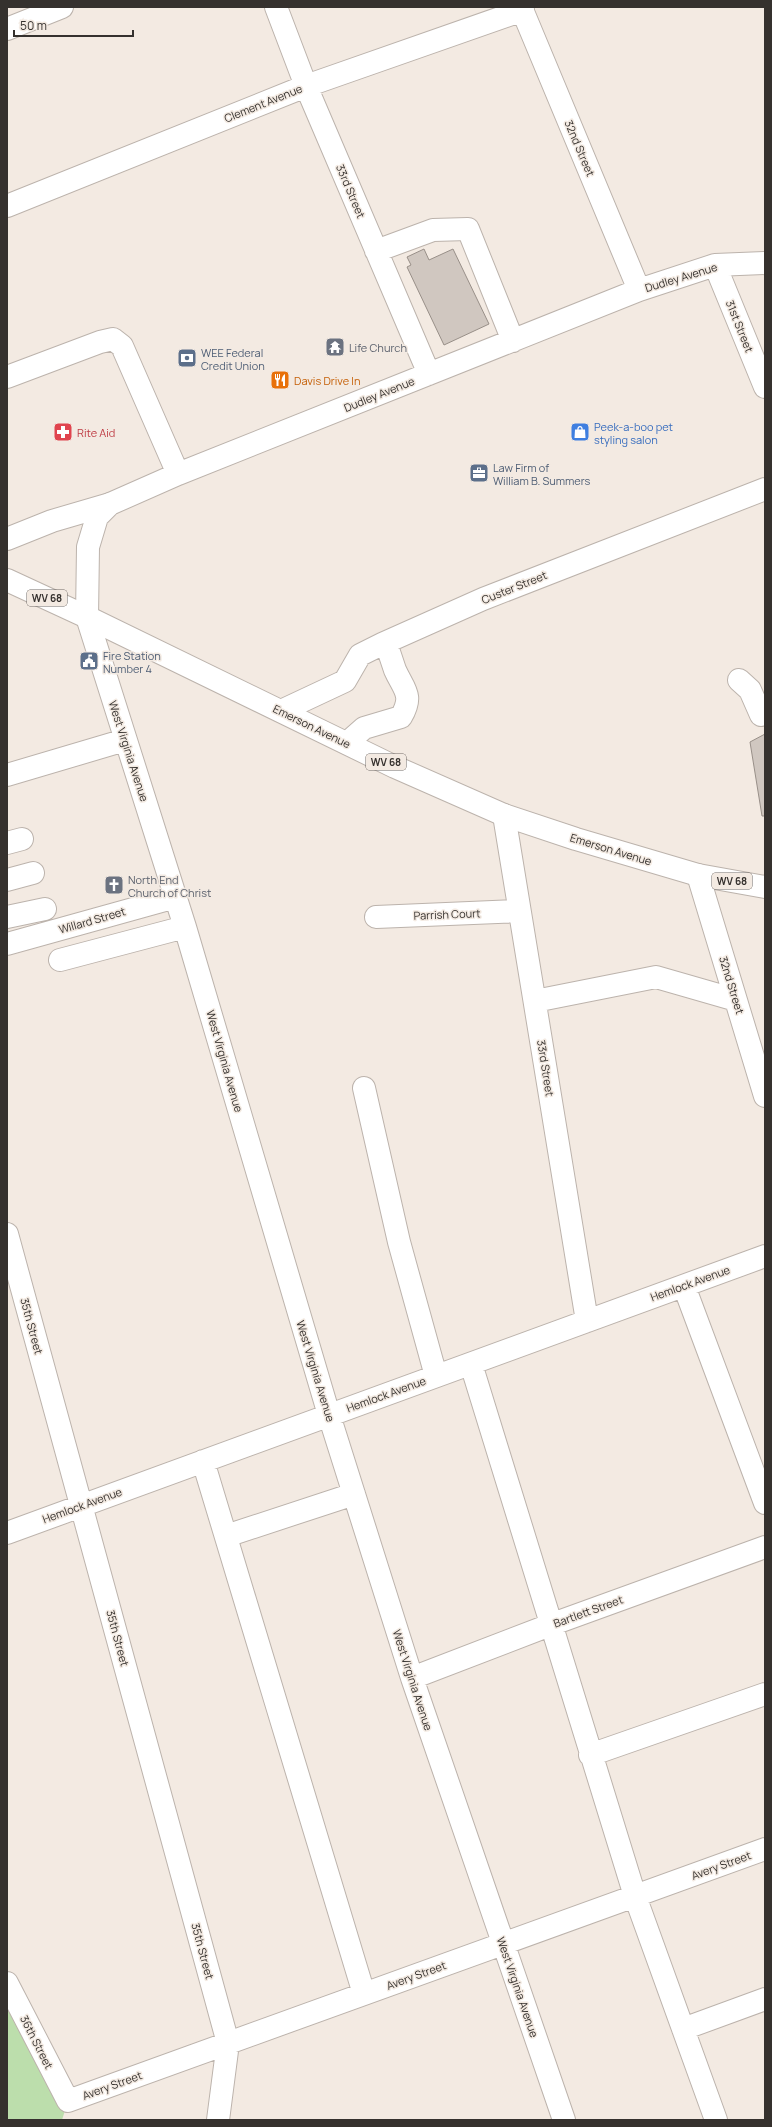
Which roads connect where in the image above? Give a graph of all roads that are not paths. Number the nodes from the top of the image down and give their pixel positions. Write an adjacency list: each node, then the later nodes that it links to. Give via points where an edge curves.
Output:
1 (62, 7): 4 (street)
2 (276, 7): 5 (street, 33rd Street)
3 (522, 9): 5 (street, Clement Avenue); 10 (street, 32nd Street)
4 (7, 29)
5 (306, 86): 6 (street, Clement Avenue); 7 (street, 33rd Street)
6 (7, 206)
7 (376, 251): 11 (street, via 433,230 468,229); 12 (street, 33rd Street)
8 (765, 263): 9 (street, Dudley Avenue)
9 (715, 265): 10 (street, Dudley Avenue); 14 (street, 31st Street)
10 (639, 290): 11 (street, Dudley Avenue)
11 (513, 341): 12 (street, Dudley Avenue)
12 (429, 374): 15 (street, Dudley Avenue)
13 (7, 377): 15 (street, via 100,342 113,340 122,346)
14 (765, 387)
15 (178, 474): 17 (street, Dudley Avenue)
16 (765, 489): 21 (street, Custer Street, via 483,599)
17 (110, 504): 18 (street, via 52,521); 20 (street, Dudley Avenue, via 97,517 88,547)
18 (7, 538)
19 (7, 580): 20 (street, Emerson Avenue / WV 68)
20 (87, 617): 23 (street, Emerson Avenue / WV 68); 25 (street, West Virginia Avenue)
21 (386, 643): 23 (street, Custer Street, via 360,655 345,681); 26 (street, via 408,693 407,706 401,716 364,728)
22 (739, 680): 24 (street, via 750,690 761,715)
23 (281, 711): 26 (street, Emerson Avenue / WV 68)
24 (765, 713)
25 (126, 740): 27 (street); 33 (street, West Virginia Avenue)
26 (347, 743): 28 (street, Emerson Avenue / WV 68)
27 (7, 775)
28 (504, 815): 30 (street, Emerson Avenue / WV 68); 35 (street, 33rd Street)
29 (33, 873): 31 (street)
30 (698, 875): 32 (street, Emerson Avenue / WV 68); 41 (street, 32nd Street)
31 (7, 880)
32 (765, 887)
33 (176, 897): 38 (street, West Virginia Avenue); 39 (street, Willard Street)
34 (45, 908): 36 (street)
35 (519, 911): 37 (street, Parrish Court); 42 (street, 33rd Street)
36 (7, 917)
37 (376, 917)
38 (185, 926): 40 (street); 51 (street, West Virginia Avenue)
39 (7, 944)
40 (60, 960)
41 (736, 1000): 42 (street, via 656,977); 44 (street, 32nd Street)
42 (535, 1001): 48 (street, 33rd Street)
43 (364, 1088): 50 (street, via 399,1242)
44 (765, 1096)
45 (7, 1234): 55 (street, 35th Street)
46 (765, 1256): 47 (street, Hemlock Avenue)
47 (684, 1286): 48 (street, Hemlock Avenue); 54 (street)
48 (587, 1321): 49 (street, Hemlock Avenue)
49 (471, 1364): 50 (street, Hemlock Avenue); 59 (street)
50 (436, 1376): 51 (street, Hemlock Avenue)
51 (329, 1415): 52 (street, Hemlock Avenue); 53 (street, West Virginia Avenue)
52 (203, 1461): 55 (street, Hemlock Avenue); 57 (street)
53 (354, 1494): 57 (street); 60 (street, West Virginia Avenue)
54 (765, 1504)
55 (82, 1505): 56 (street, Hemlock Avenue); 70 (street, 35th Street)
56 (7, 1533)
57 (226, 1536): 67 (street)
58 (765, 1547): 59 (street, Bartlett Street)
59 (550, 1625): 60 (street, Bartlett Street); 62 (street)
60 (412, 1678): 65 (street, West Virginia Avenue)
61 (765, 1694): 62 (street)
62 (590, 1755): 64 (street)
63 (763, 1856): 64 (street, Avery Street)
64 (635, 1896): 65 (street, Avery Street); 69 (street)
65 (503, 1944): 67 (street, Avery Street); 73 (street, West Virginia Avenue)
66 (7, 1983): 71 (street, 36th Street)
67 (364, 1994): 70 (street, Avery Street)
68 (765, 1999): 69 (street)
69 (683, 2029): 74 (street)
70 (228, 2043): 71 (street, Avery Street); 72 (street)
71 (68, 2101)
72 (218, 2120)
73 (564, 2120)
74 (716, 2120)

